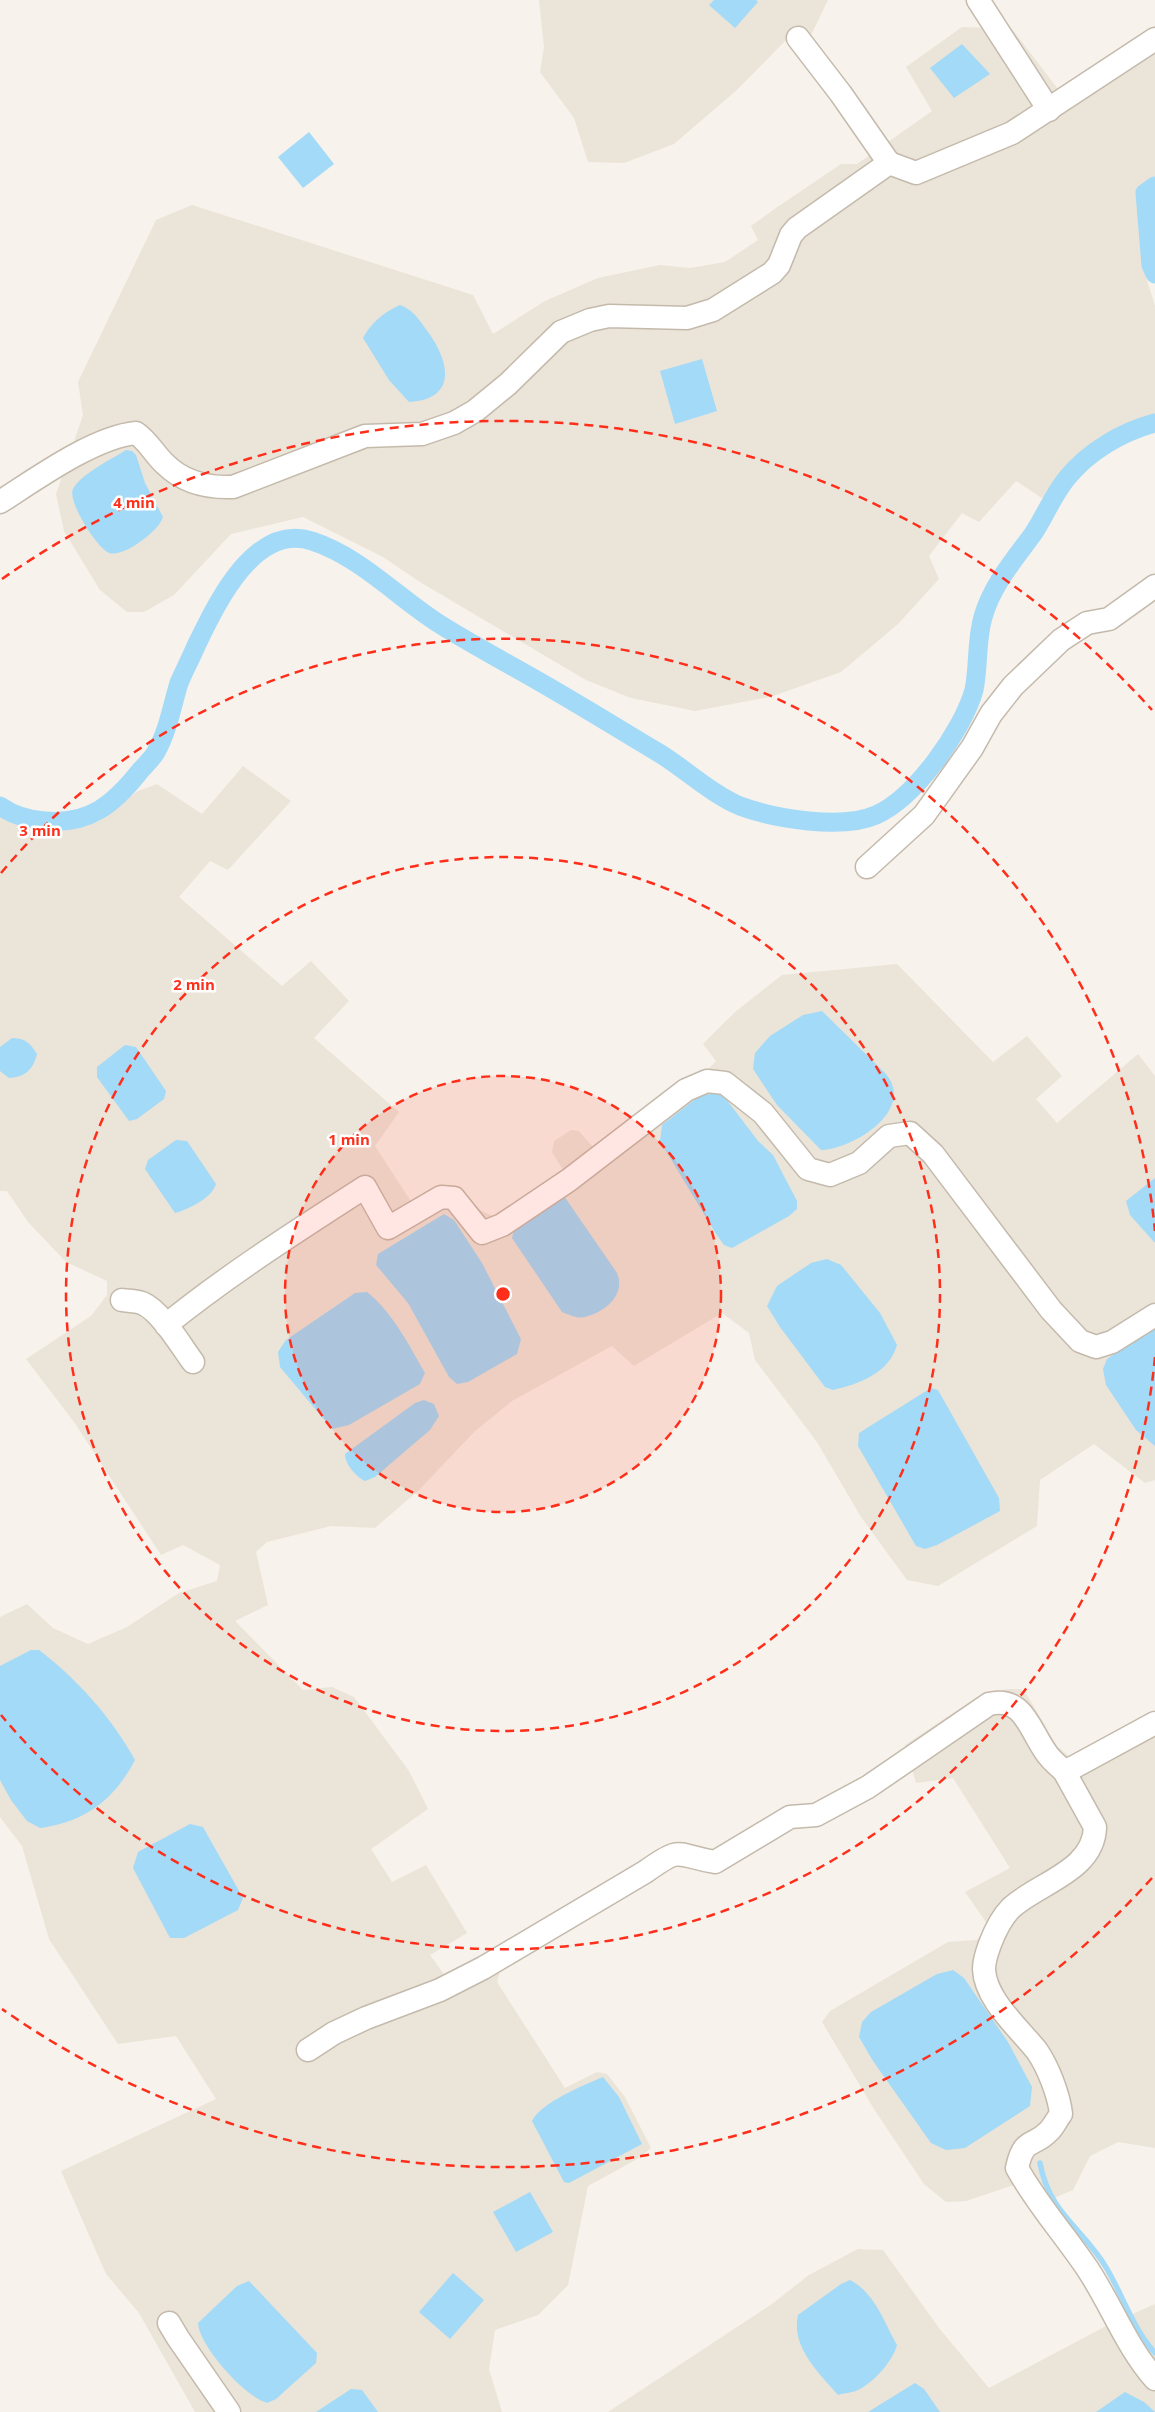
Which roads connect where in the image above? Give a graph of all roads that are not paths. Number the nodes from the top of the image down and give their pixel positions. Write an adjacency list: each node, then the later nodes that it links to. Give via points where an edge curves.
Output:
1 (978, 0): 4 (street)
2 (798, 38): 5 (street)
3 (1155, 39): 4 (street)
4 (1049, 110): 5 (street, via 1012,133 916,173)
5 (889, 163): 6 (street, via 797,228 779,265 757,284 713,310 687,318 609,316 561,332 508,384 475,411 454,423 422,434 365,436 252,481 233,487 212,488 165,465 148,442 136,433 124,434 76,456)
6 (0, 502)
7 (1155, 586): 8 (street, via 1109,620 1087,623 1061,640 1013,686 924,815)
8 (867, 867)
9 (122, 1300): 11 (street, via 143,1304)
10 (1155, 1315): 11 (street, via 1112,1342 1096,1347 1080,1342 1051,1310 934,1154 910,1133 889,1136 859,1163 830,1175 808,1169 763,1112 740,1094 725,1083 706,1080 686,1090 570,1180 502,1224 482,1233 454,1198 441,1197 388,1228 365,1187 262,1253)
11 (166, 1325): 12 (street)
12 (193, 1362)
13 (1155, 1723): 14 (street)
14 (1064, 1770): 15 (street, via 1046,1753 1034,1731 1013,1705 1002,1701 989,1704 868,1787 816,1815 790,1816 715,1862 691,1854 669,1855 483,1968 440,1990 366,2018); 17 (street, via 1095,1827 1095,1834 1078,1863 1012,1907 1002,1918 986,1954 984,1971 991,1992 1010,2021 1038,2052 1060,2098 1061,2114 1048,2132 1026,2144 1017,2168 1087,2268 1128,2342)
15 (308, 2050)
16 (169, 2322): 18 (street)
17 (1155, 2379)
18 (229, 2412)

